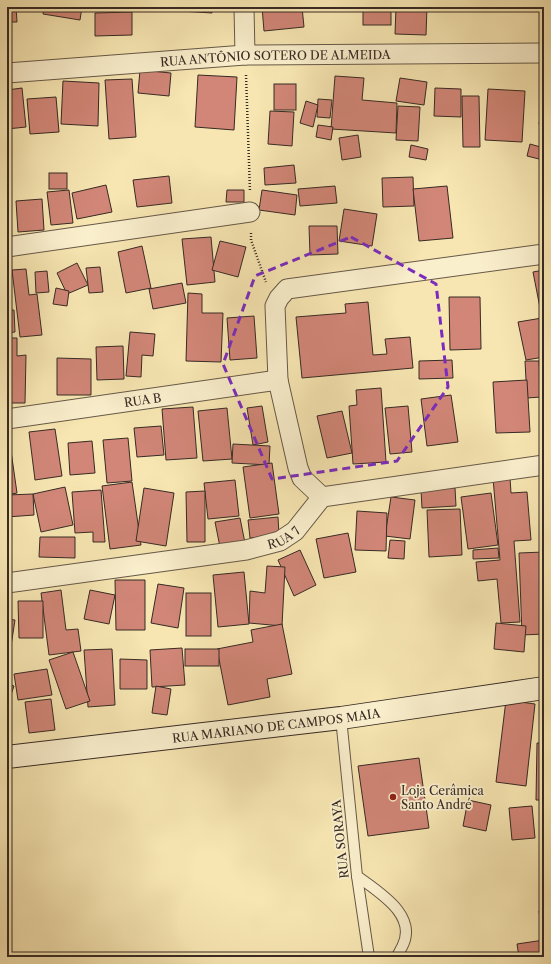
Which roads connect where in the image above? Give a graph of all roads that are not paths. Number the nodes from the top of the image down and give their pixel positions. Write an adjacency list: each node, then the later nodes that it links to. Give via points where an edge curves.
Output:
1 (244, 7): 3 (street)
2 (544, 53): 3 (street, RUA ANTÔNIO SOTERO DE ALMEIDA)
3 (245, 55): 4 (street, RUA ANTÔNIO SOTERO DE ALMEIDA)
4 (7, 74)
5 (250, 212): 6 (street)
6 (7, 247)
7 (544, 254): 8 (street, via 287,289 275,306)
8 (278, 380): 9 (street, RUA B); 11 (street, via 298,468 302,478)
9 (7, 419)
10 (544, 465): 11 (street)
11 (322, 497): 12 (street, RUA 7, via 295,531 274,543 246,550)
12 (7, 583)
13 (544, 688): 14 (street, RUA MARIANO DE CAMPOS MAIA)
14 (341, 718): 15 (street, RUA MARIANO DE CAMPOS MAIA); 16 (lane, RUA SORAYA)
15 (7, 757)
16 (357, 876): 17 (lane, RUA SORAYA); 18 (lane, via 400,912 406,925 406,939)
17 (369, 957)
18 (396, 957)

